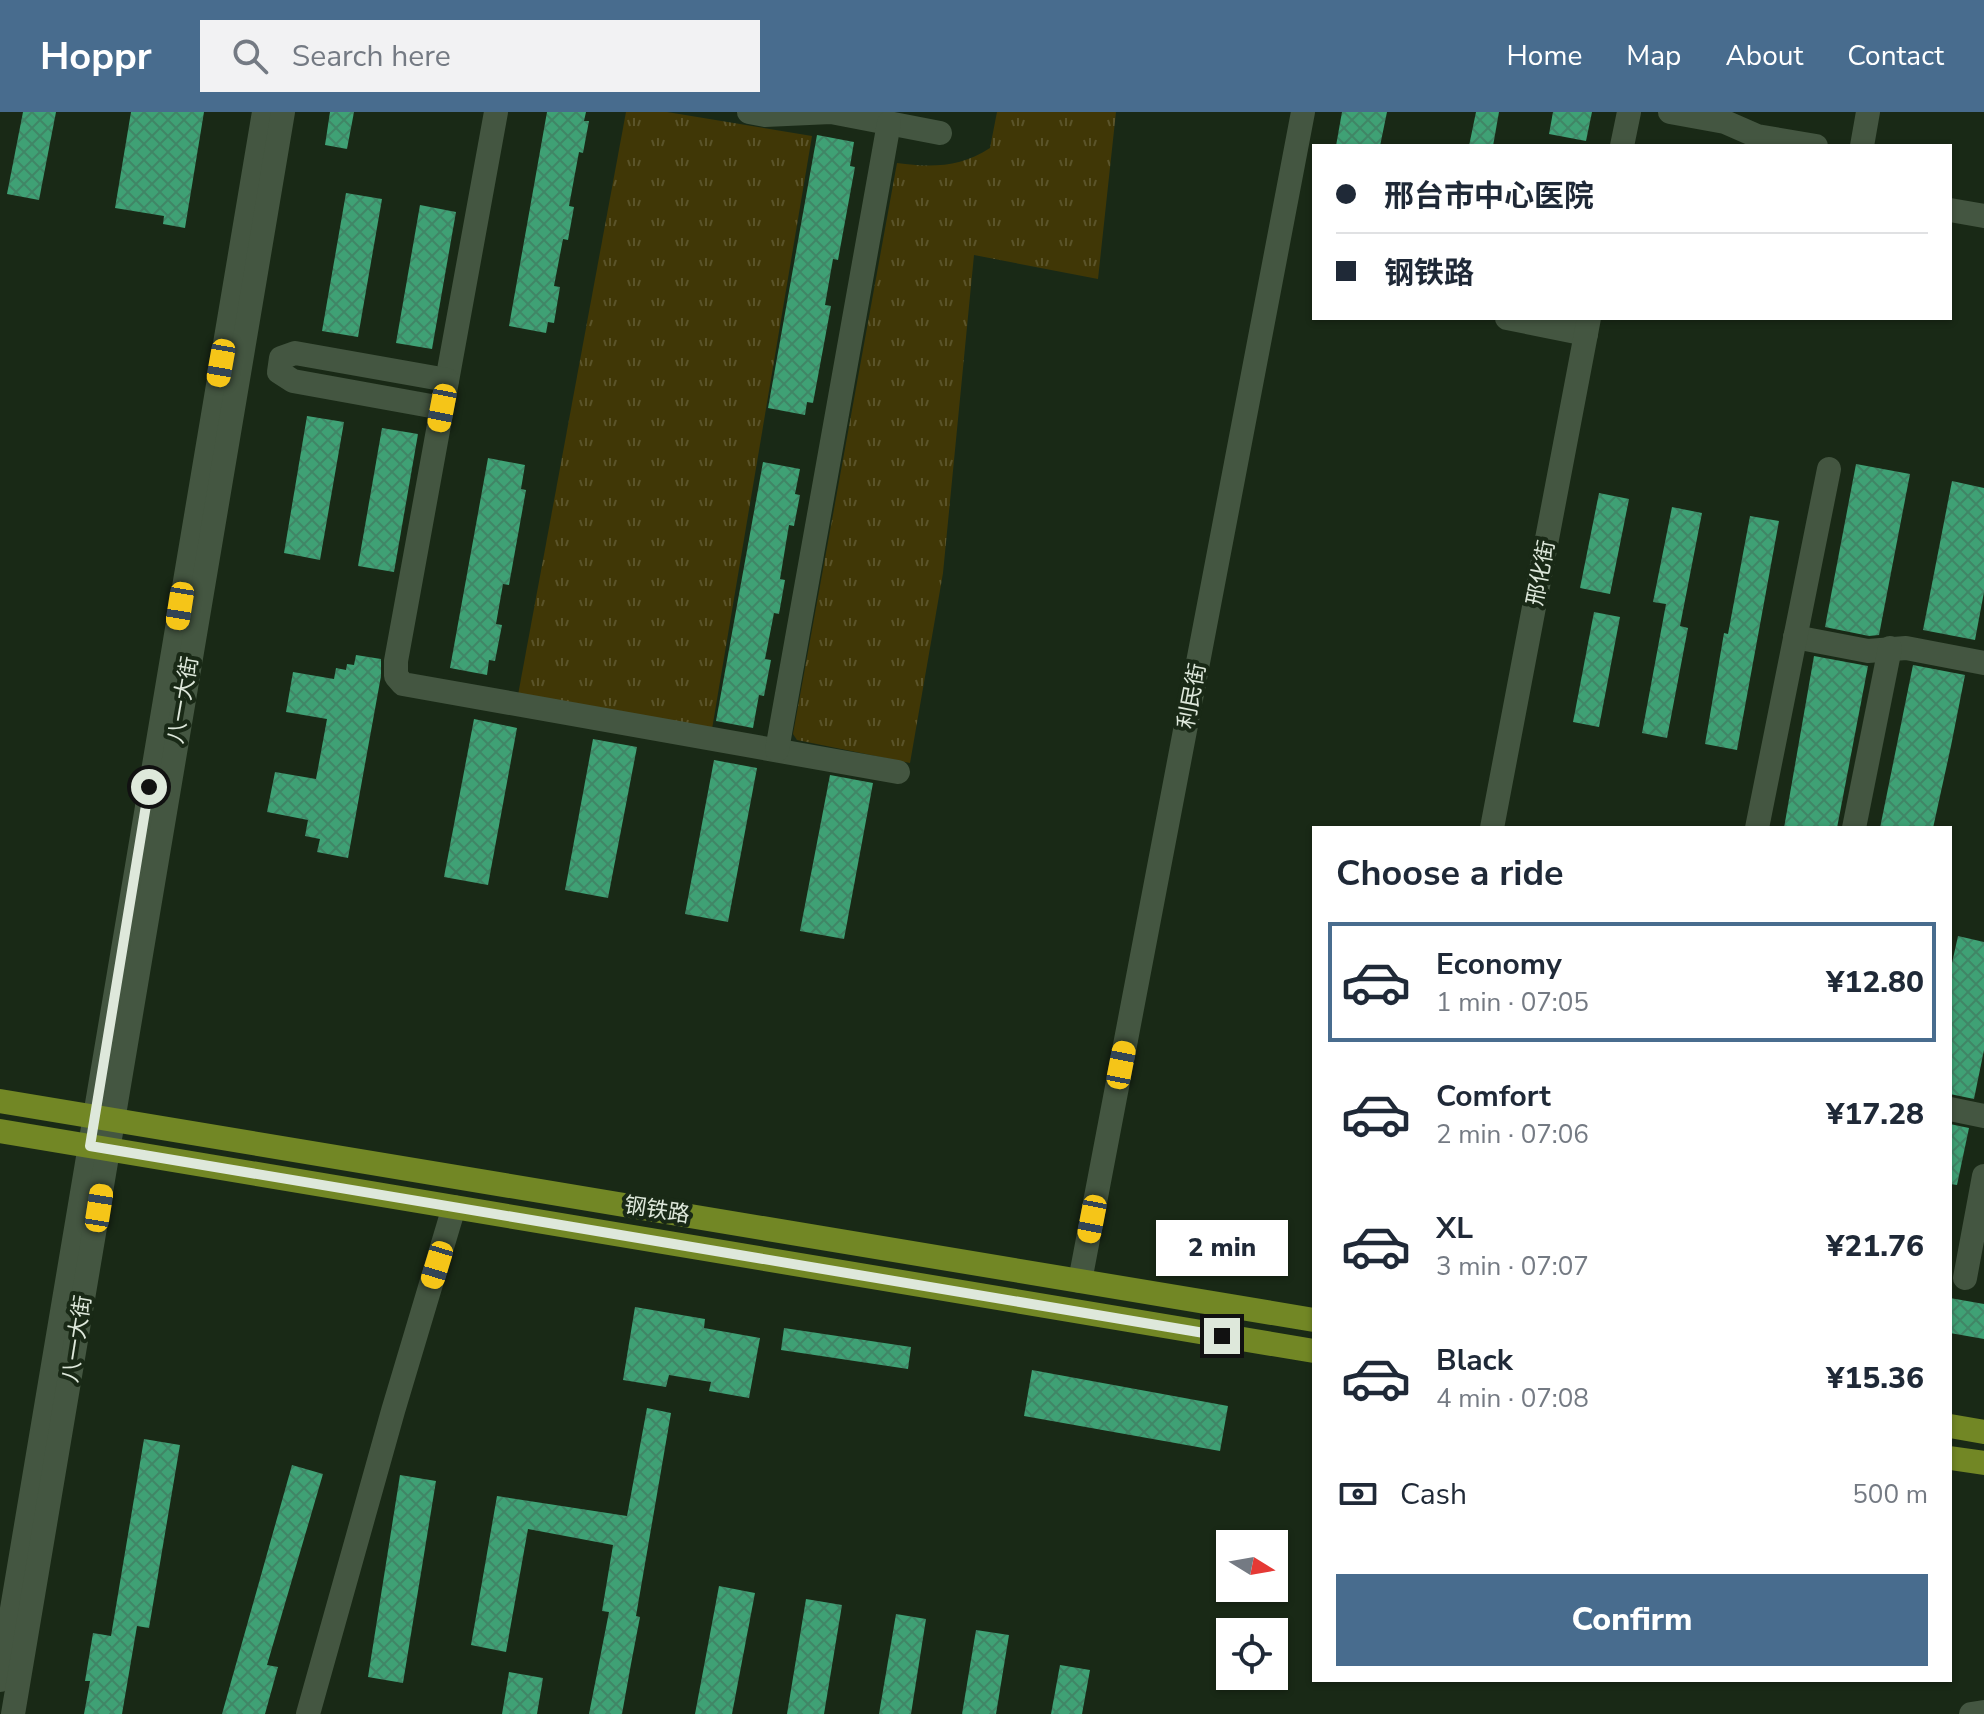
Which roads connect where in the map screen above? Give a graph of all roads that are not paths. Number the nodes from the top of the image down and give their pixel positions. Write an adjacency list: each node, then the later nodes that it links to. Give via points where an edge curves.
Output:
1 (264, 112): 36 (street, 八一大街)
2 (283, 112): 20 (street, 八一大街)
3 (496, 112): 22 (street)
4 (749, 112): 9 (street)
5 (1303, 112): 42 (street, 利民街)
6 (1629, 112): 13 (street)
7 (1670, 112): 10 (street)
8 (1868, 112): 15 (street)
9 (797, 113): 11 (street, via 831,112)
10 (1749, 121): 14 (street, via 1757,136)
11 (889, 123): 12 (street); 28 (street)
12 (940, 133)
13 (1622, 144)
14 (1804, 144)
15 (1862, 144)
16 (1952, 210): 17 (street)
17 (1984, 216)
18 (1527, 320): 19 (street)
19 (1588, 326): 30 (street, 邢化街)
20 (240, 358): 21 (street); 36 (street, 八一大街)
21 (280, 365): 22 (street, via 281,358 295,353); 23 (street, via 279,372 293,381)
22 (447, 380): 23 (street)
23 (442, 408): 28 (street, via 396,661 396,676 403,684)
24 (1829, 469): 25 (street)
25 (1795, 637): 26 (street, via 1868,651); 31 (street)
26 (1890, 648): 27 (street); 32 (street)
27 (1984, 663)
28 (777, 750): 29 (street)
29 (898, 772)
30 (1492, 826)
31 (1757, 826)
32 (1854, 826)
33 (0, 1101): 36 (main road, 钢铁路)
34 (1952, 1109): 35 (street)
35 (1984, 1116)
36 (104, 1118): 38 (street, 八一大街); 42 (main road, 钢铁路)
37 (0, 1131): 38 (main road, 钢铁路)
38 (99, 1148): 40 (main road, 钢铁路); 49 (street, 八一大街); 51 (street, 八一大街)
39 (1984, 1176): 41 (street)
40 (454, 1207): 44 (main road, 钢铁路); 52 (street)
41 (1965, 1278)
42 (1080, 1281): 43 (main road, 钢铁路)
43 (1312, 1320)
44 (1312, 1351)
45 (1952, 1426): 46 (main road)
46 (1984, 1432)
47 (1952, 1458): 48 (main road)
48 (1984, 1463)
49 (0, 1680)
50 (1984, 1712): 53 (street)
51 (13, 1714)
52 (308, 1714)
53 (1971, 1714)

